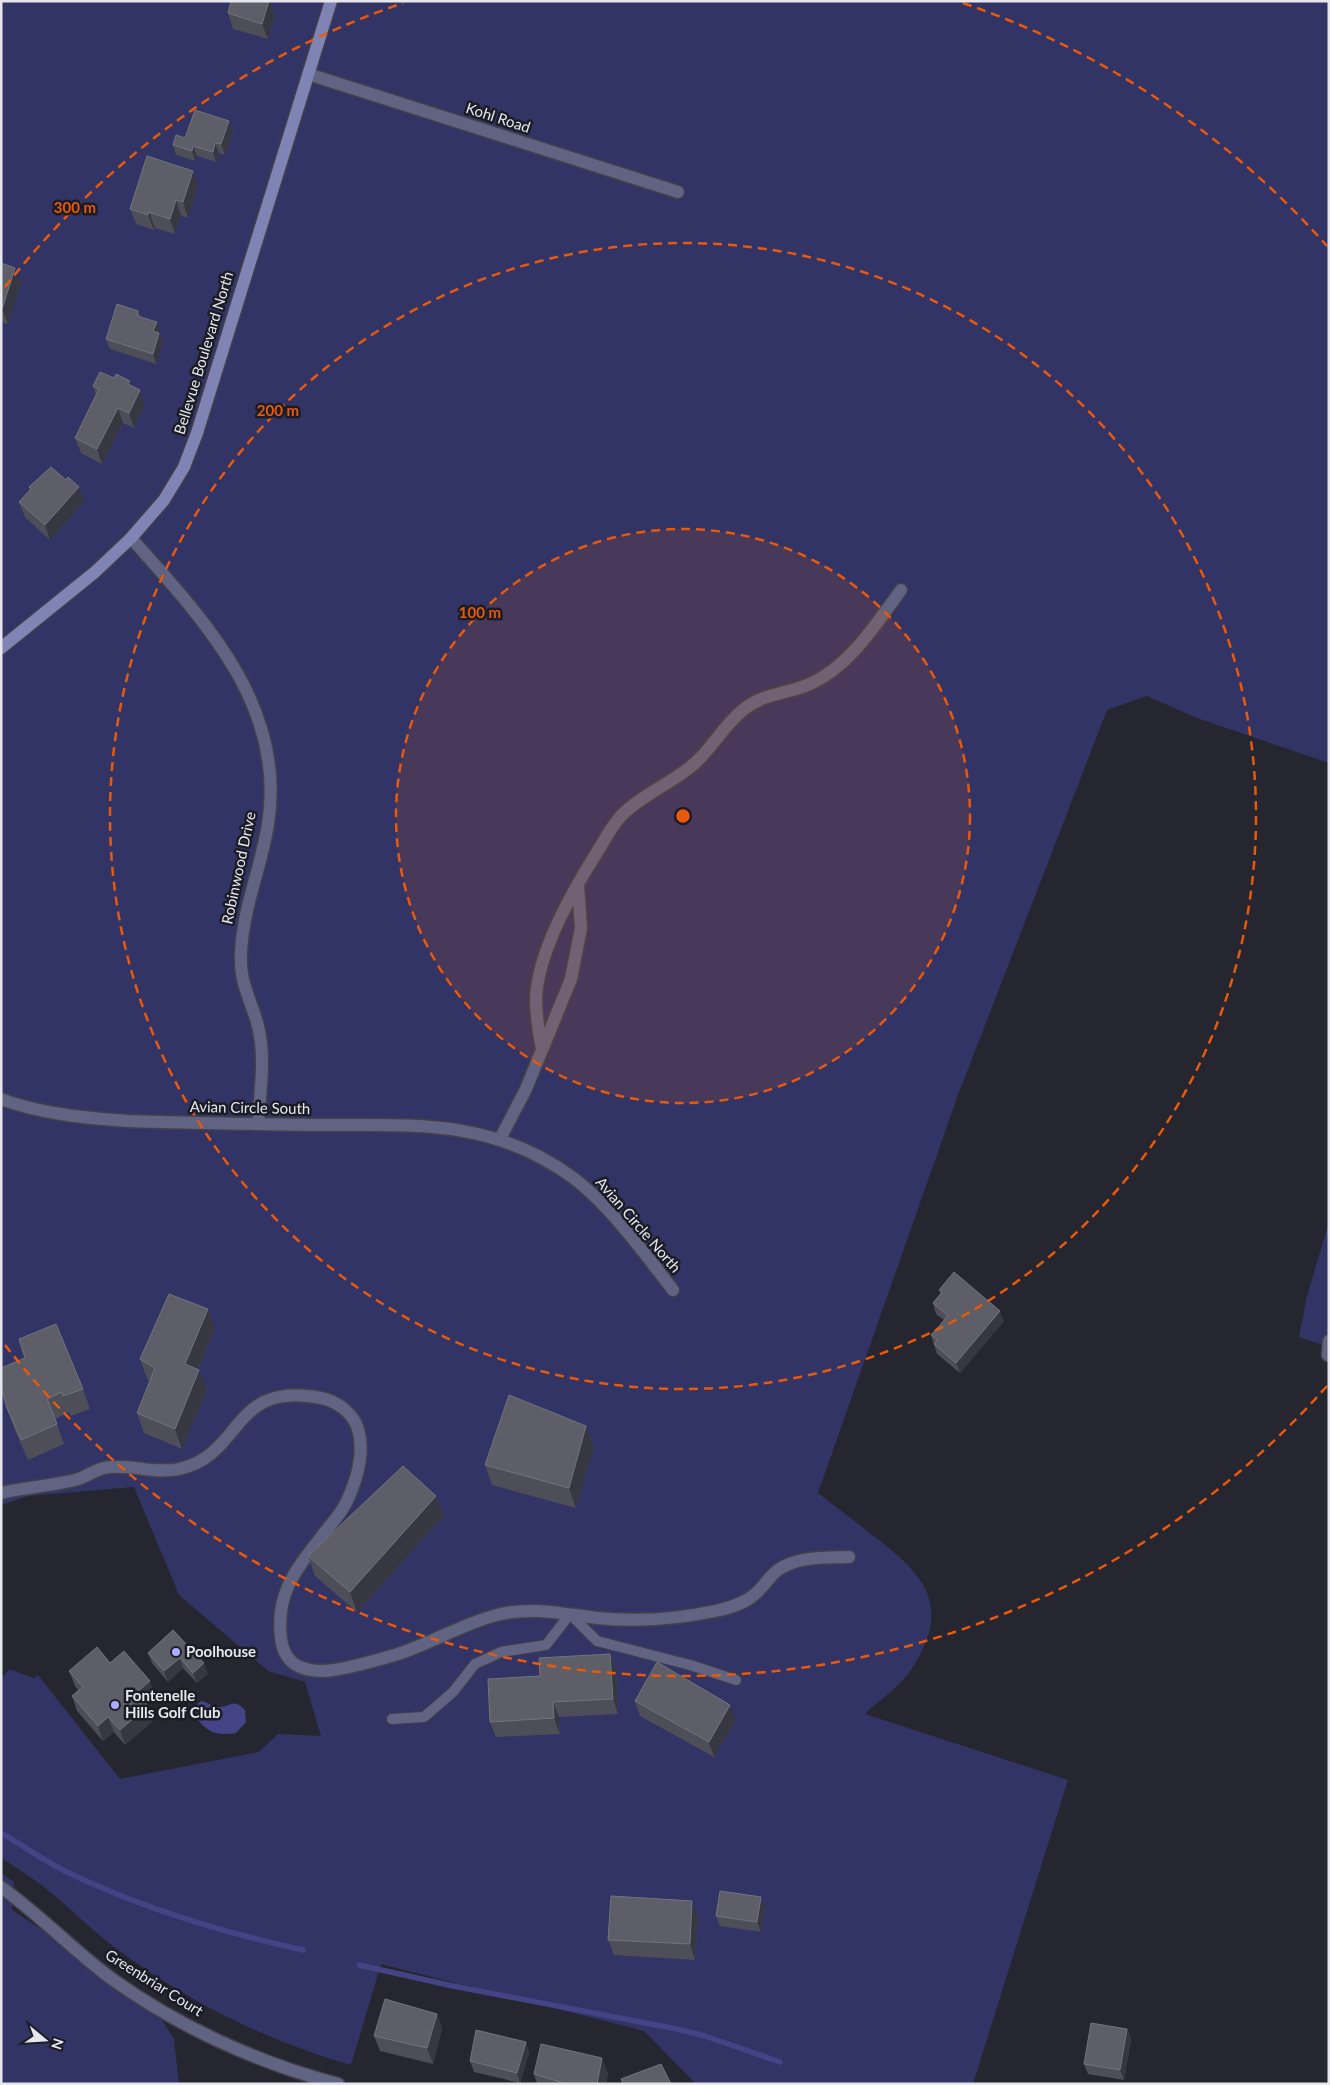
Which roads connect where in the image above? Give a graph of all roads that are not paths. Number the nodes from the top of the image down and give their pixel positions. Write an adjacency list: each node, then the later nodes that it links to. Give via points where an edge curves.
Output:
1 (331, 1): 2 (main road, Bellevue Boulevard North)
2 (308, 74): 3 (street, Kohl Road); 4 (main road, Bellevue Boulevard North, via 197,434 184,466 164,500)
3 (678, 192)
4 (131, 538): 6 (main road, Bellevue Boulevard North); 10 (street, Robinwood Drive, via 217,639 238,673 266,743 270,779 268,822 242,926 241,956 243,982 258,1026 261,1052)
5 (901, 590): 7 (street, via 863,642 830,672 810,684 765,696 744,709 697,762 622,816)
6 (1, 648)
7 (578, 883): 8 (street, via 581,928 576,959); 8 (street, via 564,909 539,979 536,998)
8 (542, 1049): 11 (street)
9 (1, 1099): 10 (street, Avian Circle South, via 46,1111 128,1122)
10 (258, 1124): 11 (street, Avian Circle South, via 423,1127 475,1132)
11 (500, 1139): 12 (street, Avian Circle North, via 549,1162 594,1195)
12 (673, 1290)
13 (1329, 1341): 14 (street)
14 (1328, 1354)
15 (1, 1493): 17 (street, via 79,1479 108,1466 178,1469 198,1462 218,1448 244,1416 272,1398 300,1394 326,1399 344,1409 356,1423 362,1440 360,1462 346,1504 304,1559 282,1598 279,1622 281,1642 288,1659 299,1667 318,1672 343,1669 403,1652 496,1615 531,1611)
16 (849, 1557): 17 (street, via 798,1560 781,1568 756,1594 737,1605 712,1611 640,1620)
17 (570, 1614): 18 (lane, via 597,1641 690,1664); 19 (lane, via 546,1645 501,1652 475,1664 454,1692 424,1717)
18 (736, 1680)
19 (392, 1718)
20 (1, 1887): 21 (street, Greenbriar Court, via 24,1903 85,1958 159,2009 273,2064)
21 (338, 2084)

